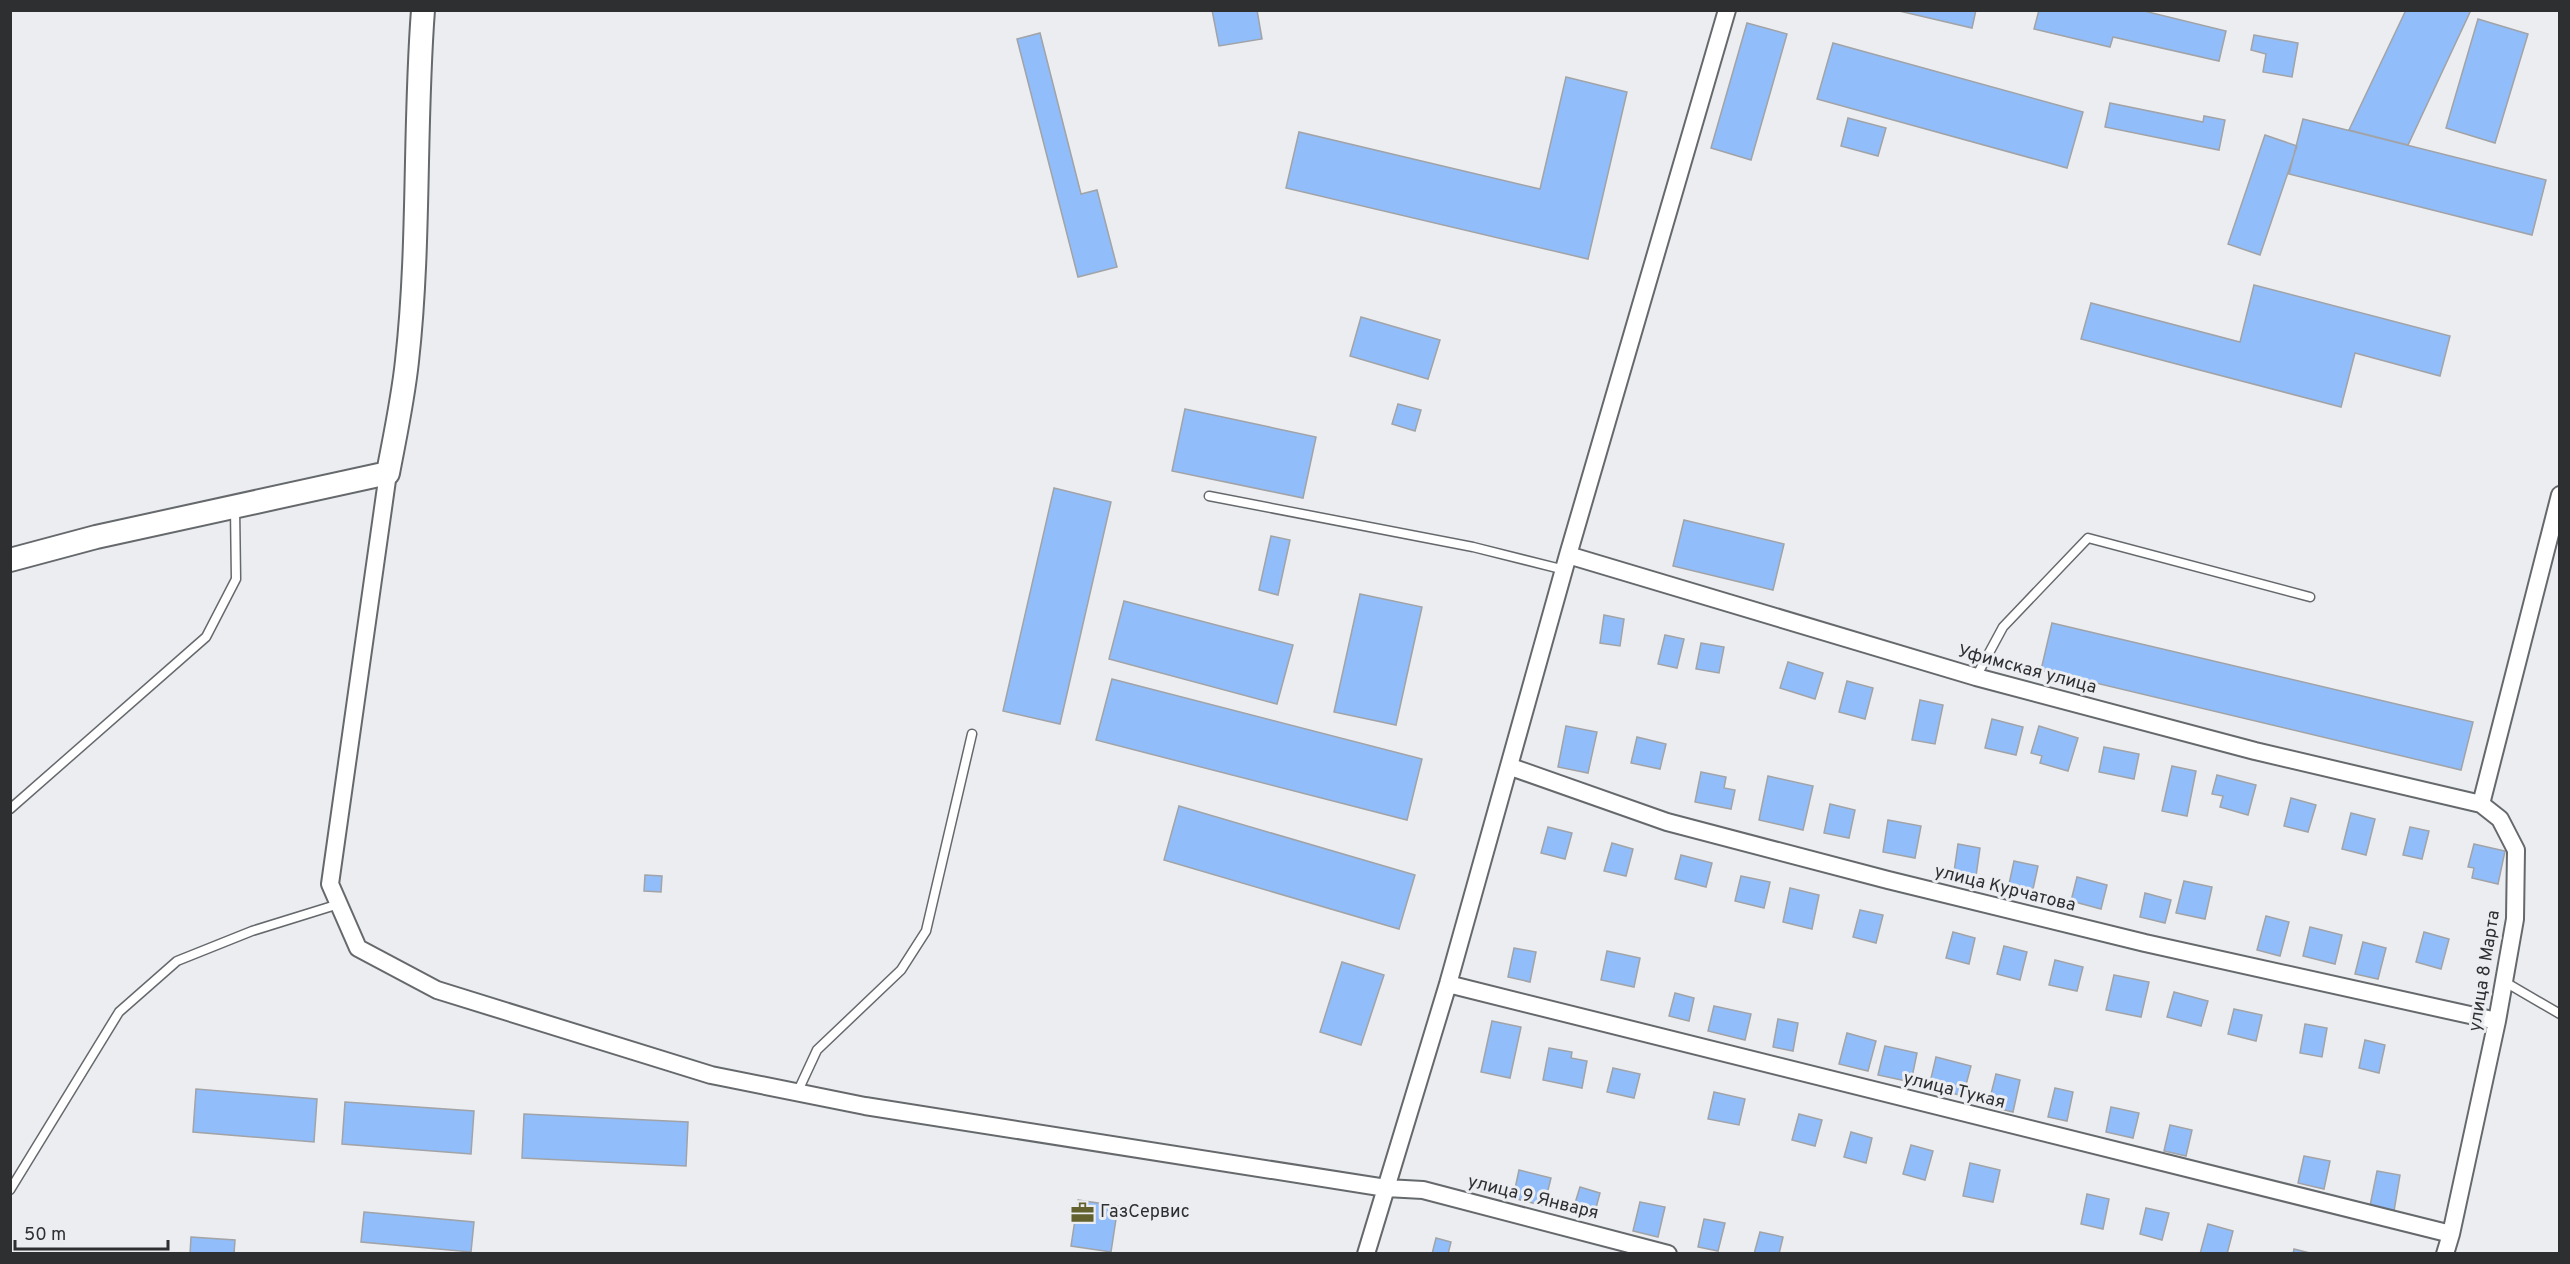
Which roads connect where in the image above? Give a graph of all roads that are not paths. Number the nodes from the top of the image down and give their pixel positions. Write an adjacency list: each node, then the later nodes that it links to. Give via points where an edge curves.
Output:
1 (423, 10): 3 (street, via 407,362)
2 (1727, 10): 8 (street)
3 (388, 473): 6 (street); 15 (street, улица 9 Января, via 330,884)
4 (2559, 495): 13 (street)
5 (1209, 496): 8 (lane)
6 (235, 508): 7 (street, via 96,537); 14 (lane, via 236,579 206,637)
7 (10, 560)
8 (1566, 562): 10 (street, Уфимская улица); 12 (street)
9 (2310, 597): 10 (lane, via 2088,538 2002,627)
10 (1976, 677): 13 (street, Уфимская улица, via 2255,751)
11 (972, 734): 20 (lane, via 926,931 901,970 817,1050)
12 (1511, 767): 17 (street); 19 (street, улица Курчатова, via 1667,822 1888,880 2145,943)
13 (2481, 804): 16 (street, улица 8 Марта, via 2500,819 2516,850 2516,919)
14 (10, 809)
15 (339, 904): 20 (street, улица 9 Января, via 358,948 437,990 711,1075); 22 (lane, via 252,931 177,961 119,1012)
16 (2505, 982): 18 (lane); 19 (street, улица 8 Марта)
17 (1448, 984): 21 (street); 23 (street, улица Тукая)
18 (2559, 1014)
19 (2498, 1021): 23 (street, улица 8 Марта)
20 (797, 1092): 21 (street, улица 9 Января)
21 (1386, 1188): 24 (street); 25 (street, улица 9 Января, via 1423,1190)
22 (10, 1190)
23 (2451, 1234): 26 (street, улица 8 Марта)
24 (1366, 1254)
25 (1668, 1254)
26 (2445, 1254)

